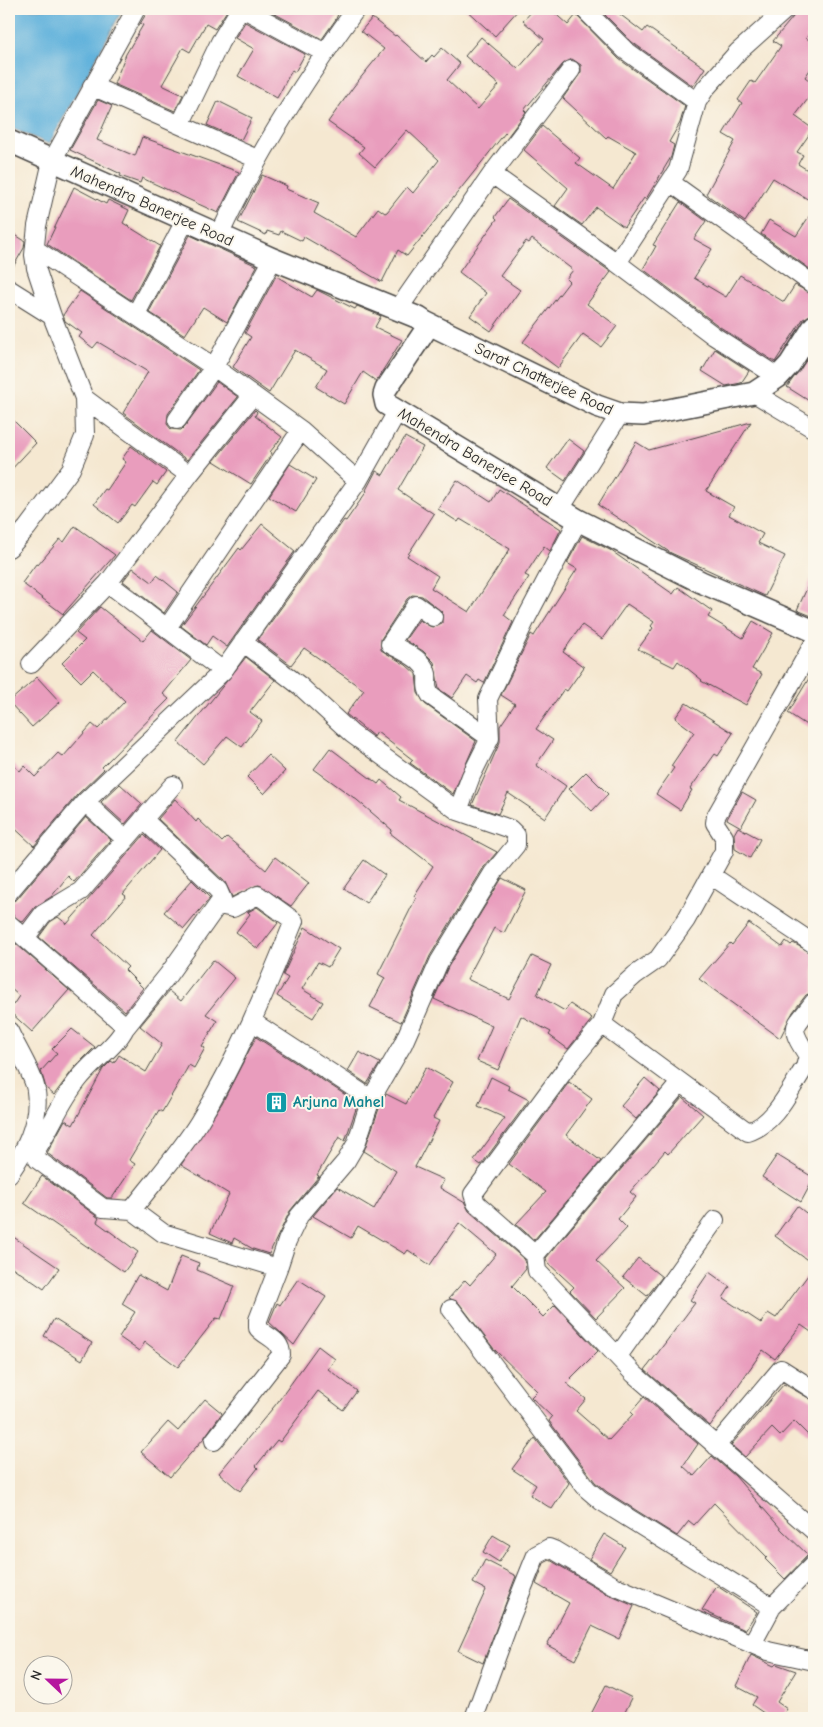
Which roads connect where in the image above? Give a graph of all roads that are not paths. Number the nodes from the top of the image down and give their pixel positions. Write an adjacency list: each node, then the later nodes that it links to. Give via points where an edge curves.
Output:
1 (136, 9): 9 (street)
2 (240, 9): 11 (street, via 220,42)
3 (244, 9): 7 (street)
4 (356, 9): 7 (street)
5 (584, 9): 10 (street, via 625,50)
6 (786, 9): 10 (street, via 727,62)
7 (325, 53): 13 (street)
8 (571, 70): 15 (street)
9 (92, 86): 11 (street); 14 (street)
10 (697, 102): 16 (street, via 681,162)
11 (180, 125): 13 (street)
12 (9, 141): 14 (street, Mahendra Banerjee Road)
13 (257, 159): 18 (street)
14 (52, 161): 17 (street, Mahendra Banerjee Road); 19 (street)
15 (492, 174): 21 (street); 24 (street)
16 (670, 182): 21 (street); 22 (street)
17 (184, 221): 18 (street, Mahendra Banerjee Road); 25 (street)
18 (219, 236): 20 (street, Mahendra Banerjee Road)
19 (35, 249): 25 (street); 26 (street, via 36,268)
20 (273, 259): 24 (street, Mahendra Banerjee Road); 29 (street)
21 (617, 263): 30 (street, via 714,336)
22 (814, 284)
23 (9, 289): 26 (street)
24 (399, 308): 27 (street, Mahendra Banerjee Road)
25 (136, 314): 29 (street)
26 (52, 316): 33 (street)
27 (425, 322): 34 (street, Mahendra Banerjee Road, via 425,331 384,395 386,404); 35 (street, Sarat Chatterjee Road, via 597,406)
28 (814, 326): 30 (street, Sarat Chatterjee Road)
29 (214, 367): 32 (street); 36 (street)
30 (778, 377): 31 (street, Sarat Chatterjee Road)
31 (754, 393): 35 (street, Sarat Chatterjee Road, via 643,415); 37 (street)
32 (253, 395): 38 (street); 39 (street)
33 (84, 398): 39 (street); 43 (street, via 86,435 78,456)
34 (398, 410): 40 (street); 41 (street, Mahendra Banerjee Road)
35 (620, 414): 41 (street)
36 (177, 420)
37 (814, 429)
38 (301, 430): 40 (street); 46 (street)
39 (189, 475): 44 (street)
40 (358, 481): 48 (street)
41 (560, 510): 42 (street, Mahendra Banerjee Road)
42 (578, 520): 47 (street, Mahendra Banerjee Road, via 701,582); 52 (street, via 488,699)
43 (9, 548)
44 (108, 583): 46 (street); 50 (street)
45 (433, 617): 52 (street, via 416,605 390,644 420,661 427,674 426,688 431,696)
46 (167, 628): 51 (street)
47 (814, 631)
48 (243, 642): 51 (street); 55 (street, via 312,696 352,734)
49 (814, 643): 58 (street, via 716,816 715,823 726,843)
50 (32, 664)
51 (223, 671): 54 (street)
52 (490, 738): 55 (street)
53 (173, 785): 56 (street)
54 (85, 802): 57 (street); 59 (street)
55 (458, 811): 70 (street, via 510,829 516,835 516,845 492,873 439,962 403,1044)
56 (143, 819): 57 (street); 60 (street, via 218,890 222,899)
57 (125, 839): 62 (street, via 81,891 43,914)
58 (712, 876): 63 (street); 66 (street, via 658,959 614,994)
59 (9, 892)
60 (219, 905): 65 (street, via 233,908 258,895 294,921); 67 (street)
61 (9, 924): 62 (street)
62 (25, 938): 67 (street)
63 (814, 944)
64 (814, 1002): 69 (street, via 795,1028 795,1036 808,1056 806,1067 767,1122 757,1129 748,1132 741,1129)
65 (253, 1022): 70 (street); 72 (street, via 198,1122)
66 (602, 1024): 69 (street); 74 (street, via 473,1194 476,1203)
67 (125, 1028): 72 (street, via 78,1079 34,1153 48,1169 103,1208)
68 (9, 1031): 71 (street, via 36,1089 36,1117 28,1140)
69 (680, 1083): 74 (street)
70 (371, 1099): 75 (street, via 356,1144 346,1161 299,1216)
71 (9, 1174)
72 (132, 1210): 75 (street, via 163,1233)
73 (715, 1220): 77 (street)
74 (535, 1255): 77 (street, via 537,1271)
75 (278, 1268): 79 (street, via 258,1320 258,1328 276,1341 281,1347 281,1355)
76 (451, 1309): 83 (street, via 587,1489 601,1501)
77 (618, 1356): 80 (street)
78 (814, 1390): 80 (street, via 781,1368)
79 (214, 1441)
80 (716, 1446): 81 (street)
81 (814, 1531)
82 (814, 1564): 83 (street)
83 (772, 1607): 84 (street)
84 (752, 1644): 85 (street); 86 (street, via 614,1586 548,1548 536,1555)
85 (814, 1661)
86 (474, 1718)

